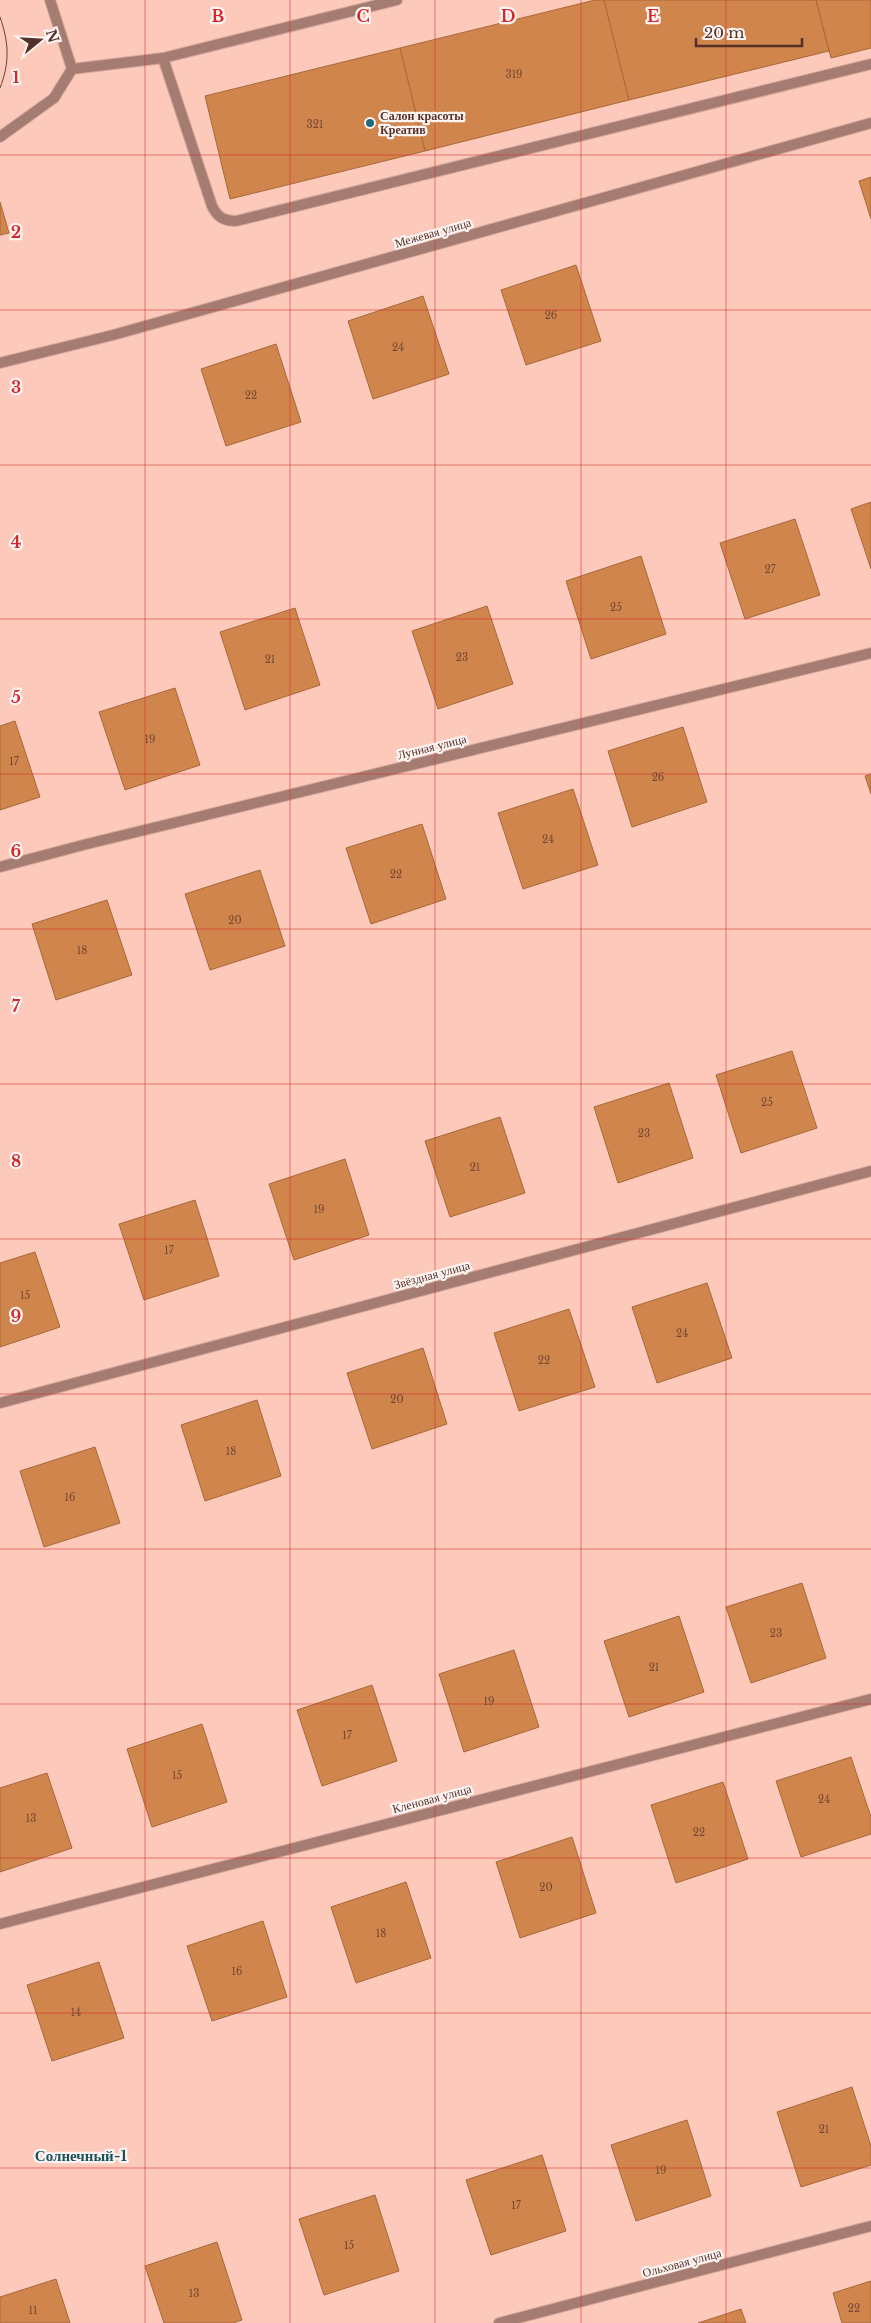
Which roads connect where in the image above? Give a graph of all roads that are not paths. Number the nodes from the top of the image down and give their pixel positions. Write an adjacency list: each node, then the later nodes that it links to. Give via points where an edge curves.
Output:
1 (50, 0): 5 (street)
2 (397, 0): 3 (street)
3 (164, 58): 4 (street, via 215,214 228,221); 5 (street)
4 (871, 64)
5 (72, 69): 7 (street, via 54,98)
6 (871, 123): 8 (street, Межевая улица, via 123,333)
7 (0, 137)
8 (0, 363)
9 (871, 653): 10 (street, Лунная улица)
10 (0, 867)
11 (871, 1171): 12 (street, Звёздная улица)
12 (0, 1403)
13 (871, 1699): 14 (street, Кленовая улица)
14 (0, 1924)
15 (871, 2226): 16 (street, Ольховая улица)
16 (499, 2323)

